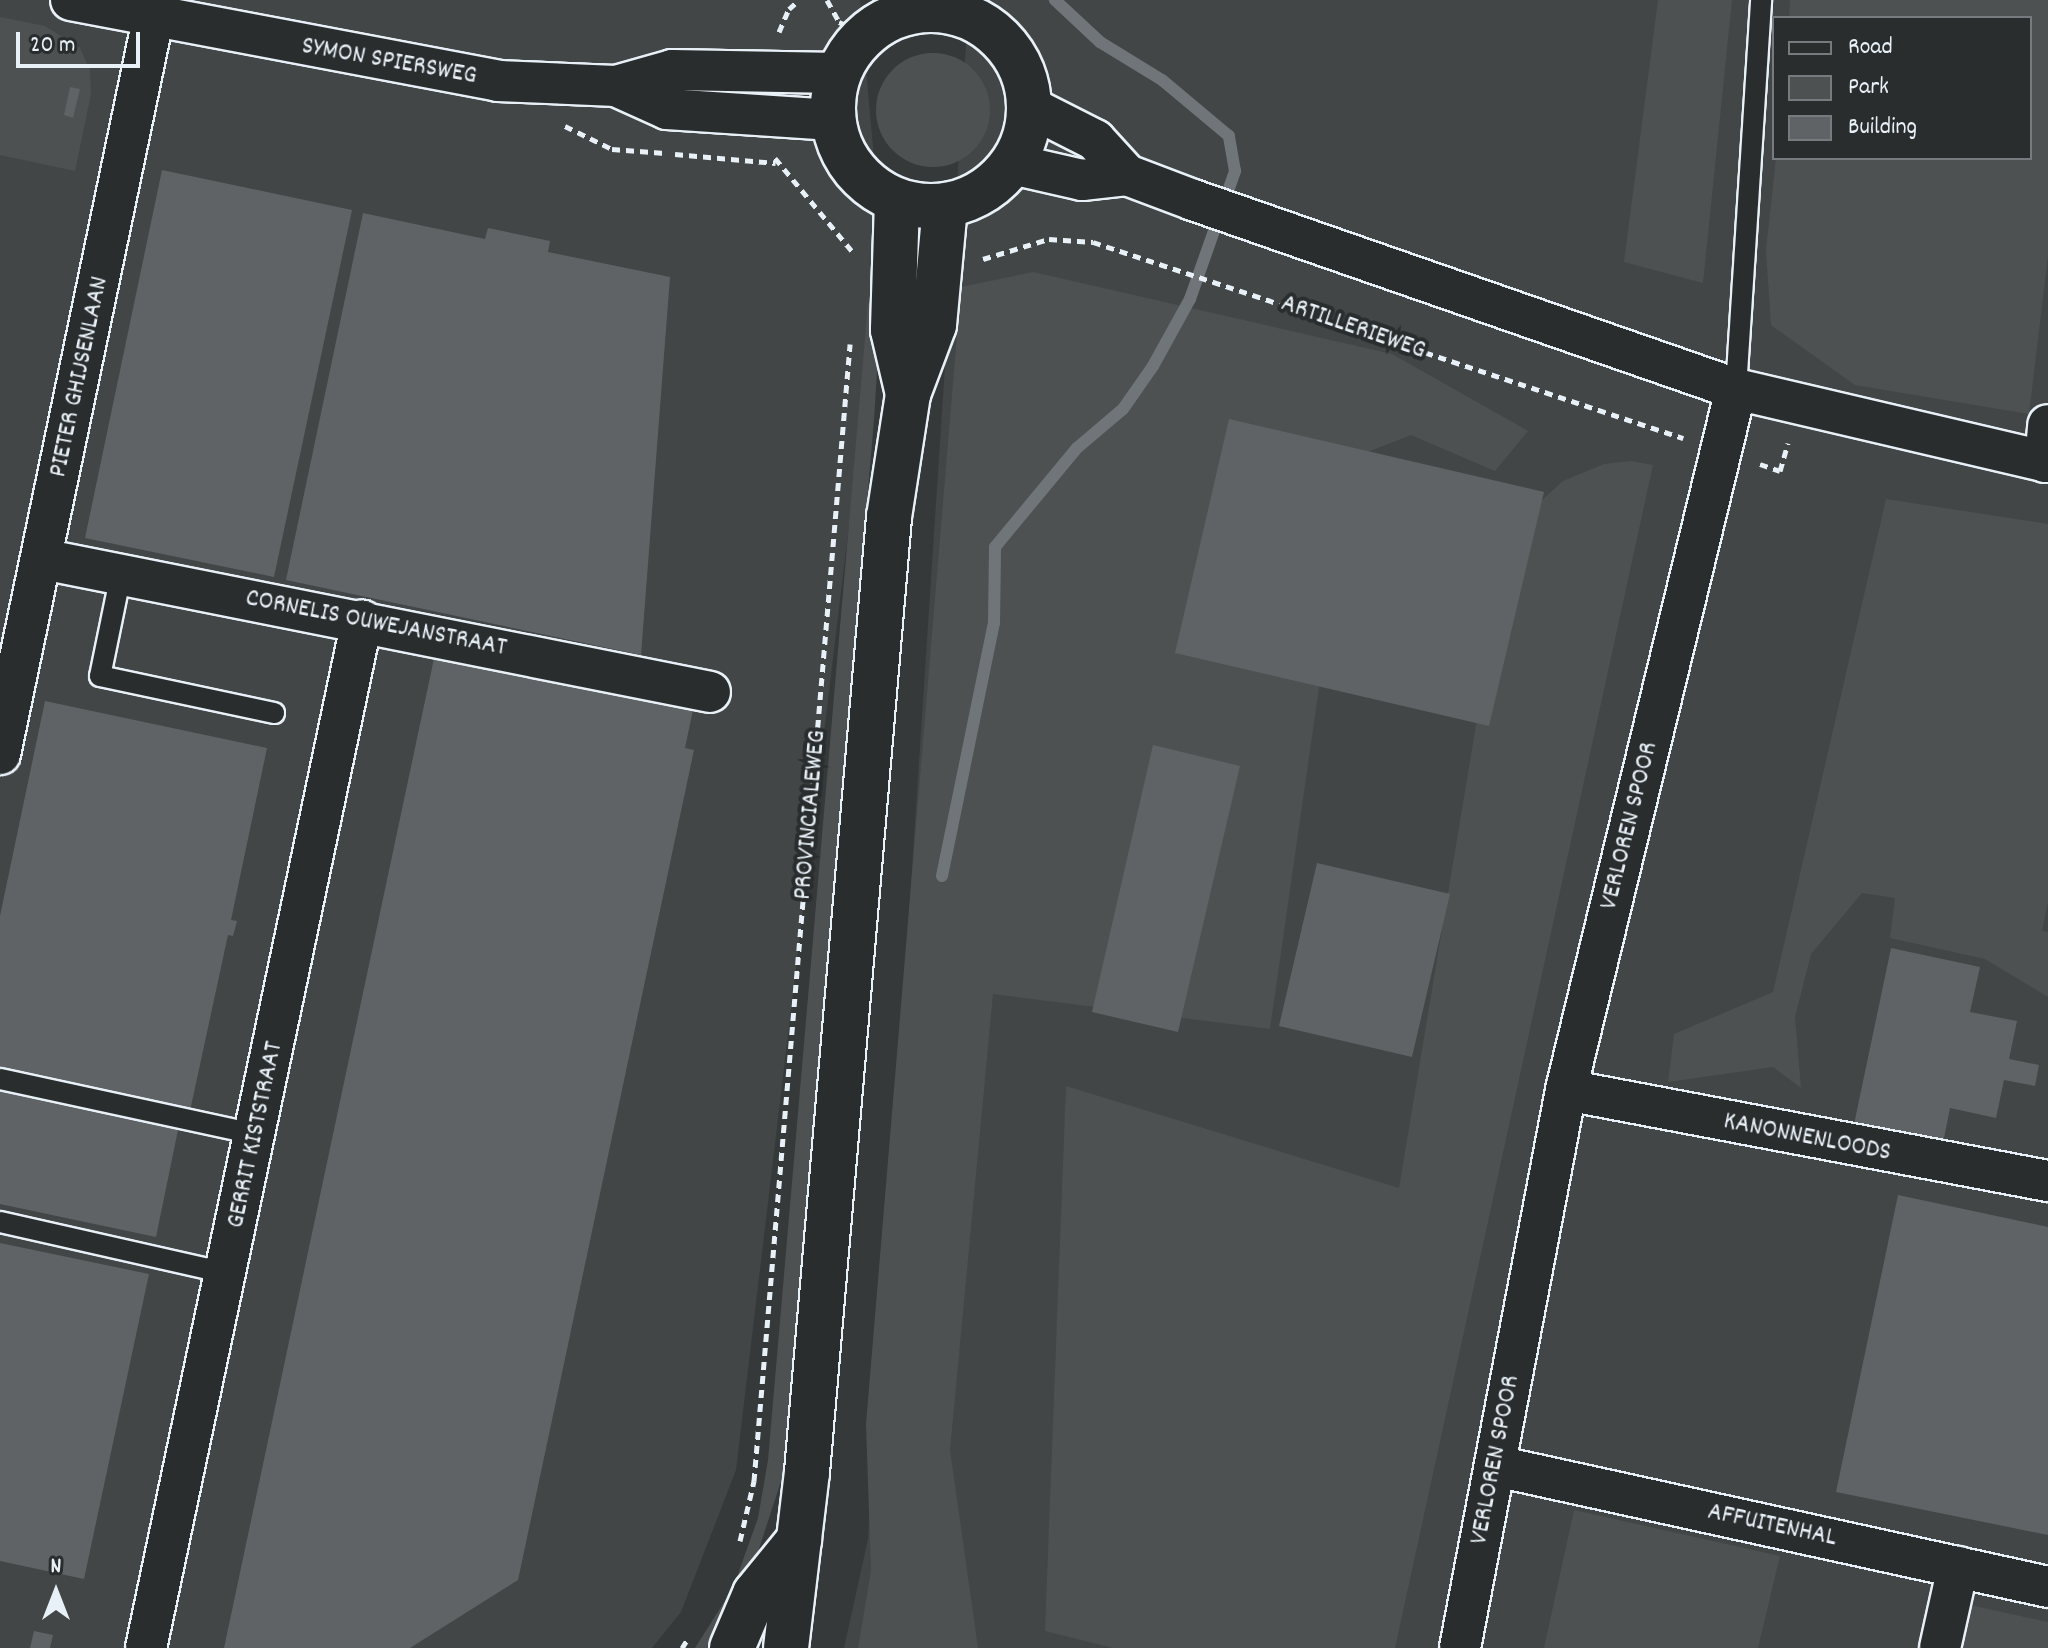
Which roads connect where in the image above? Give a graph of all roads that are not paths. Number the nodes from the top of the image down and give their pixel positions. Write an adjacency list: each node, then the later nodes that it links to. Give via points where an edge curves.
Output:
1 (71, 0): 5 (street, SYMON SPIERSWEG)
2 (1761, 0): 14 (lane, VERLOREN SPOOR)
3 (908, 6): 4 (main road); 6 (main road, via 866,34)
4 (960, 7): 8 (main road, via 1002,39 1017,59)
5 (155, 9): 7 (street, SYMON SPIERSWEG, via 452,76); 17 (street, PIETER GHIJSENLAAN)
6 (839, 73): 7 (street, SYMON SPIERSWEG, via 672,70); 9 (main road)
7 (616, 86): 9 (street, SYMON SPIERSWEG, via 667,109)
8 (1030, 107): 10 (main road, via 1026,137); 11 (street, via 1095,140)
9 (833, 120): 12 (main road, via 839,147 853,170)
10 (1012, 164): 11 (street, via 1082,180); 13 (main road, via 971,199)
11 (1127, 175): 14 (street)
12 (897, 201): 13 (main road); 15 (main road, PROVINCIALEWEG, via 893,330)
13 (945, 206): 15 (main road, PROVINCIALEWEG, via 934,325)
14 (1736, 389): 16 (street); 25 (street, VERLOREN SPOOR)
15 (908, 394): 31 (main road, PROVINCIALEWEG, via 889,517)
16 (2047, 450)
17 (42, 559): 18 (street, CORNELIS OUWEJANSTRAAT); 20 (street, PIETER GHIJSENLAAN)
18 (121, 574): 19 (street, CORNELIS OUWEJANSTRAAT); 22 (lane, via 100,676)
19 (362, 620): 21 (street, CORNELIS OUWEJANSTRAAT); 26 (street, GERRIT KISTSTRAAT)
20 (13, 628): 23 (street, PIETER GHIJSENLAAN)
21 (710, 692)
22 (274, 713)
23 (0, 754)
24 (0, 1079): 26 (lane)
25 (1566, 1090): 27 (street, KANONNENLOODS); 30 (street, VERLOREN SPOOR)
26 (255, 1134): 29 (street, GERRIT KISTSTRAAT)
27 (2048, 1181)
28 (0, 1222): 29 (lane)
29 (227, 1273): 35 (street, GERRIT KISTSTRAAT)
30 (1496, 1466): 32 (street, AFFUITENHAL); 37 (street, VERLOREN SPOOR)
31 (799, 1540): 34 (main road); 36 (main road, PROVINCIALEWEG)
32 (1958, 1567): 33 (street, AFFUITENHAL); 38 (street)
33 (2048, 1587)
34 (715, 1636)
35 (146, 1648)
36 (786, 1648)
37 (1460, 1648)
38 (1940, 1648)

